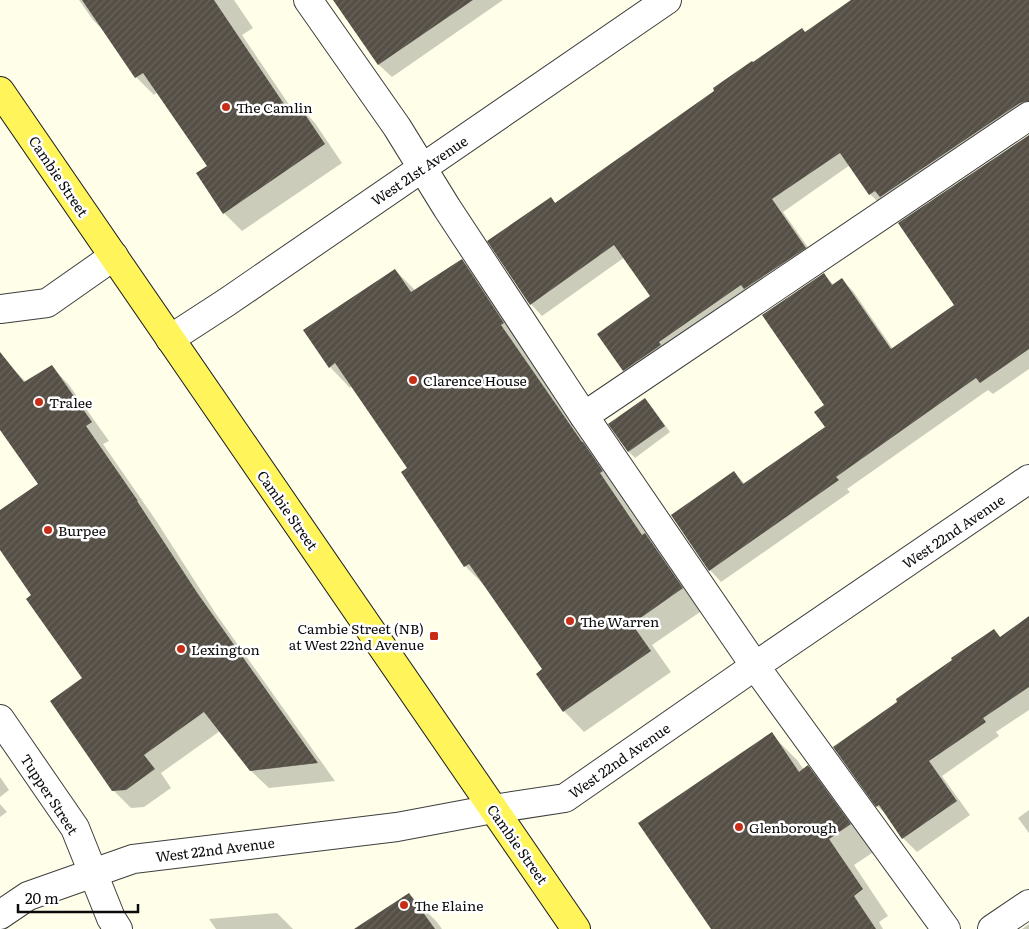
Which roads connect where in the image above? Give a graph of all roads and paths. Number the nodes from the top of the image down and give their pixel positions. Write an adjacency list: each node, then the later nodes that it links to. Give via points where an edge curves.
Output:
1 (308, 0): 5 (street)
2 (667, 0): 5 (street, West 21st Avenue)
3 (0, 91): 6 (main road, Cambie Street)
4 (1029, 116): 9 (street)
5 (422, 168): 8 (street, West 21st Avenue); 9 (street)
6 (114, 256): 7 (street, via 47,303); 8 (main road, Cambie Street)
7 (0, 308)
8 (170, 339): 13 (main road, Cambie Street)
9 (584, 416): 11 (street)
10 (1029, 478): 11 (street, West 22nd Avenue)
11 (754, 666): 13 (street, West 22nd Avenue, via 565,798); 19 (street)
12 (0, 719): 14 (street, Tupper Street, via 75,828)
13 (493, 808): 14 (street, West 22nd Avenue, via 397,827 133,859); 18 (main road, Cambie Street)
14 (94, 874): 16 (street, West 22nd Avenue, via 28,896); 17 (street, Tupper Street)
15 (1029, 904): 20 (street)
16 (0, 915)
17 (118, 929)
18 (576, 929)
19 (946, 929)
20 (992, 929)

